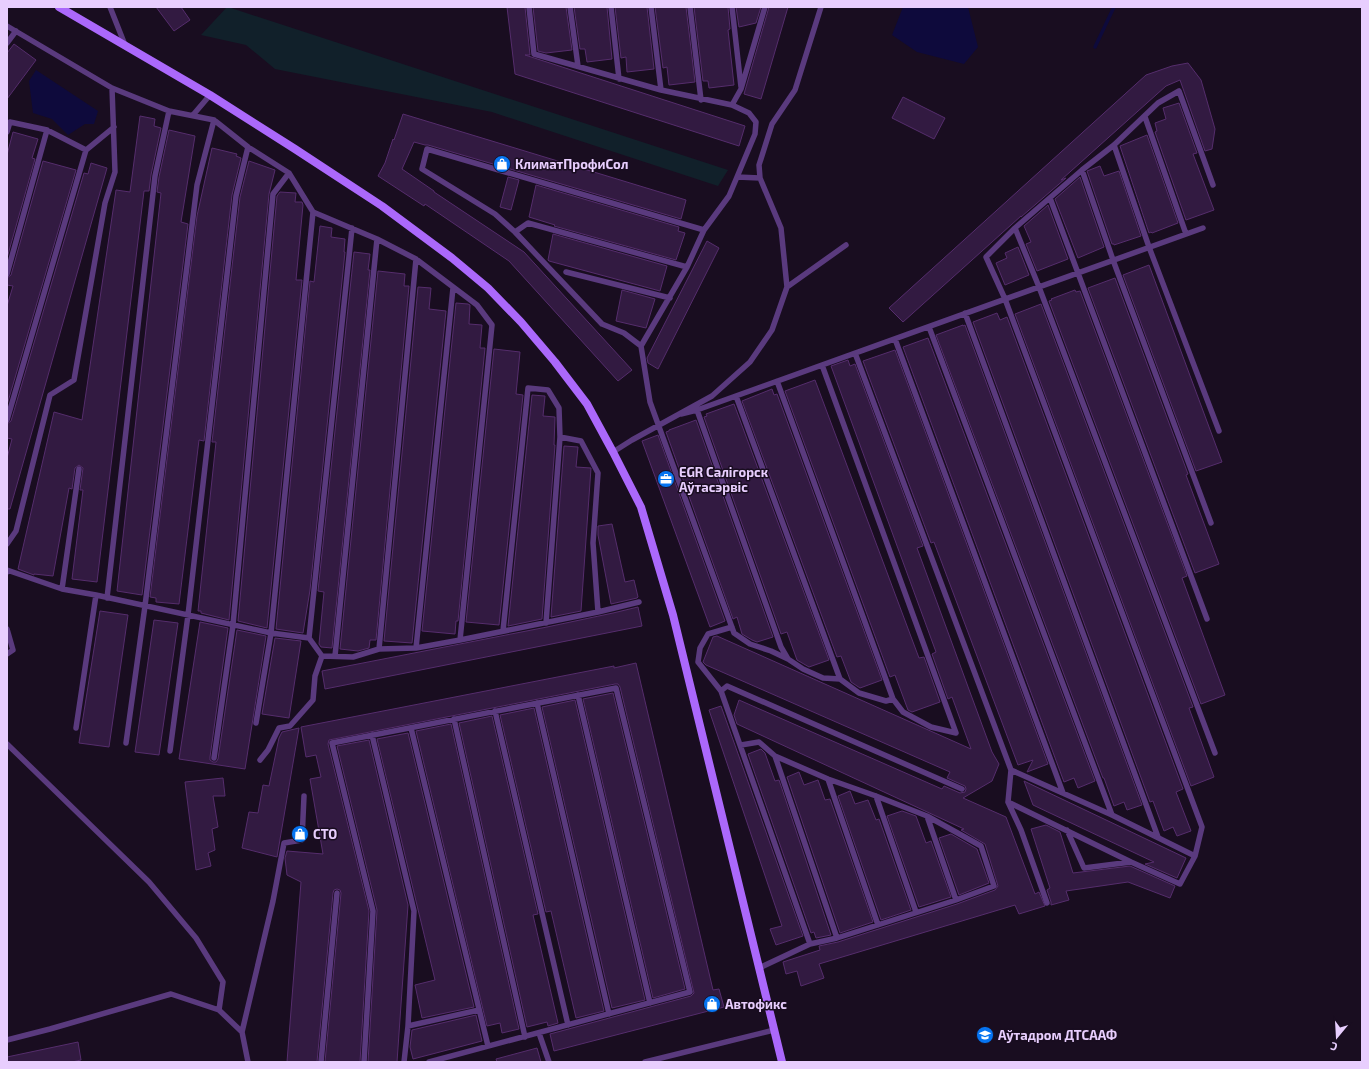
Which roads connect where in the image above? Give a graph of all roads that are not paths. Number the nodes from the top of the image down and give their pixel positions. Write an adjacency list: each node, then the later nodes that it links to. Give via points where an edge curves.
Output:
1 (60, 7): 14 (main road)
2 (110, 7): 14 (lane)
3 (529, 7): 15 (lane, via 534,54)
4 (570, 7): 15 (lane)
5 (611, 7): 16 (lane)
6 (651, 7): 19 (lane)
7 (690, 7): 21 (lane)
8 (732, 7): 18 (lane)
9 (766, 7): 18 (lane)
10 (821, 7): 37 (lane, via 795,90 772,124 759,165)
11 (7, 26): 12 (lane)
12 (16, 31): 13 (lane); 17 (lane)
13 (7, 43)
14 (125, 45): 20 (main road)
15 (578, 66): 16 (lane)
16 (619, 79): 19 (lane)
17 (112, 88): 23 (lane); 28 (lane)
18 (741, 89): 22 (lane)
19 (661, 90): 21 (lane)
20 (210, 95): 24 (lane); 75 (main road, via 382,206 488,288 555,362 587,404)
21 (701, 100): 22 (lane)
22 (732, 105): 36 (lane, via 749,113 756,122 754,134)
23 (169, 111): 24 (lane); 82 (lane, via 155,176)
24 (194, 115): 26 (lane)
25 (1145, 117): 31 (lane); 38 (lane, via 1158,103 1179,91); 46 (lane)
26 (214, 120): 32 (lane); 84 (lane, via 197,186)
27 (8, 123): 29 (lane); 30 (lane)
28 (114, 127): 33 (lane); 78 (lane, via 115,172 105,203 74,380 50,395 16,531)
29 (47, 130): 33 (lane); 55 (lane)
30 (7, 132)
31 (1114, 145): 34 (lane); 49 (lane)
32 (248, 147): 35 (lane); 86 (lane, via 236,196)
33 (86, 150): 71 (lane)
34 (1082, 170): 39 (lane); 51 (lane)
35 (289, 173): 40 (lane); 89 (lane, via 273,194)
36 (737, 177): 37 (lane); 44 (lane, via 730,196)
37 (760, 178): 56 (lane, via 781,228)
38 (1213, 184)
39 (1050, 198): 42 (lane); 54 (lane)
40 (313, 212): 41 (lane); 93 (lane)
41 (352, 228): 47 (lane); 94 (lane)
42 (1015, 228): 57 (lane); 60 (lane, via 986,257)
43 (1203, 228): 46 (lane)
44 (704, 230): 45 (lane, via 427,149 422,169 495,214); 52 (lane)
45 (515, 232): 52 (lane, via 528,222); 64 (lane, via 602,324 624,333)
46 (1186, 234): 49 (lane)
47 (377, 239): 50 (lane); 100 (lane)
48 (846, 245): 56 (lane)
49 (1150, 247): 51 (lane); 73 (lane)
50 (416, 259): 58 (lane); 97 (lane)
51 (1113, 260): 54 (lane); 77 (lane)
52 (687, 266): 59 (lane)
53 (566, 272): 59 (lane)
54 (1078, 273): 57 (lane); 87 (lane)
55 (7, 274)
56 (787, 287): 70 (lane, via 772,330 750,362 712,396)
57 (1039, 287): 60 (lane); 117 (lane)
58 (453, 288): 95 (lane, via 477,305 492,324); 96 (lane)
59 (670, 298): 64 (lane)
60 (1004, 299): 61 (lane); 132 (lane, via 1202,827)
61 (965, 314): 62 (lane); 131 (lane)
62 (929, 327): 63 (lane); 128 (lane)
63 (895, 339): 65 (lane); 124 (lane)
64 (641, 346): 72 (lane, via 650,402)
65 (855, 353): 66 (lane); 121 (lane)
66 (822, 365): 67 (lane); 105 (lane, via 956,733 931,727 903,712)
67 (777, 381): 68 (lane); 105 (lane)
68 (736, 396): 69 (lane); 102 (lane)
69 (697, 410): 70 (lane); 101 (lane, via 781,647)
70 (681, 414): 72 (lane)
71 (7, 420)
72 (658, 426): 75 (lane); 90 (lane)
73 (1219, 431)
74 (560, 436): 85 (lane, via 582,441 598,473 593,542); 88 (lane); 92 (lane, via 559,408 548,390 528,388)
75 (613, 452): 141 (main road, via 641,507 674,615)
76 (79, 470): 80 (lane)
77 (1211, 523)
78 (7, 544)
79 (7, 571): 80 (lane)
80 (62, 589): 81 (lane)
81 (96, 595): 82 (lane); 110 (lane)
82 (107, 598): 84 (lane)
83 (639, 602): 85 (lane)
84 (145, 606): 86 (lane); 114 (lane)
85 (598, 612): 88 (lane)
86 (188, 615): 89 (lane); 116 (lane)
87 (1207, 619)
88 (546, 623): 92 (lane)
89 (233, 625): 93 (lane); 119 (lane)
90 (732, 627): 101 (lane, via 734,633 750,644); 103 (lane, via 708,634 700,648 698,662)
91 (7, 629): 98 (lane, via 13,650)
92 (503, 631): 95 (lane)
93 (270, 633): 94 (lane); 109 (lane)
94 (309, 638): 99 (lane)
95 (460, 640): 96 (lane)
96 (416, 648): 97 (lane)
97 (379, 649): 100 (lane, via 353,658)
98 (7, 654)
99 (322, 656): 100 (lane); 120 (lane, via 315,676 313,700 290,726 279,728)
100 (335, 656)
101 (788, 659): 102 (lane, via 823,678)
102 (840, 679): 105 (lane, via 859,693 886,701)
103 (721, 691): 115 (lane); 123 (lane, via 727,686)
104 (578, 695): 106 (lane); 142 (lane); 142 (lane, via 616,688 690,992)
105 (893, 699)
106 (537, 703): 107 (lane); 145 (lane)
107 (495, 711): 108 (lane); 146 (lane)
108 (454, 719): 111 (lane); 151 (lane)
109 (256, 723)
110 (76, 728)
111 (411, 728): 112 (lane); 144 (lane)
112 (372, 735): 147 (lane, via 414,911); 156 (lane, via 332,743 373,911)
113 (7, 744): 143 (lane, via 149,882 196,938 223,982)
114 (126, 744)
115 (741, 745): 118 (lane, via 759,742); 140 (lane)
116 (170, 750)
117 (1215, 753)
118 (775, 756): 122 (lane); 139 (lane)
119 (214, 758)
120 (260, 760)
121 (1011, 770): 124 (lane); 127 (lane)
122 (828, 779): 126 (lane); 138 (lane)
123 (962, 789)
124 (1063, 793): 128 (lane)
125 (304, 796): 149 (lane, via 302,840 284,843)
126 (876, 796): 129 (lane); 137 (lane)
127 (1008, 802): 130 (lane); 136 (lane, via 1021,830)
128 (1112, 815): 131 (lane)
129 (927, 816): 135 (lane); 135 (lane, via 981,846 994,886)
130 (1067, 830): 133 (lane); 133 (lane, via 1084,868)
131 (1158, 837): 132 (lane)
132 (1195, 856): 133 (lane, via 1180,884)
133 (1131, 862)
134 (337, 893): 155 (lane)
135 (956, 900): 137 (lane)
136 (1047, 903)
137 (916, 912): 138 (lane)
138 (878, 925): 139 (lane)
139 (837, 938): 140 (lane)
140 (810, 944): 141 (lane)
141 (759, 968): 148 (main road)
142 (650, 1003): 145 (lane)
143 (219, 1010): 149 (lane); 152 (lane, via 171,994)
144 (479, 1010): 147 (lane); 153 (lane)
145 (609, 1014): 146 (lane)
146 (568, 1025): 150 (lane)
147 (408, 1026): 157 (lane)
148 (774, 1030): 160 (lane); 161 (main road)
149 (242, 1032): 154 (lane)
150 (539, 1033): 151 (lane); 159 (lane)
151 (525, 1036): 153 (lane)
152 (7, 1040)
153 (488, 1046): 158 (lane)
154 (248, 1062)
155 (321, 1062)
156 (364, 1062)
157 (404, 1062)
158 (429, 1062)
159 (549, 1062)
160 (645, 1062)
161 (782, 1062)

